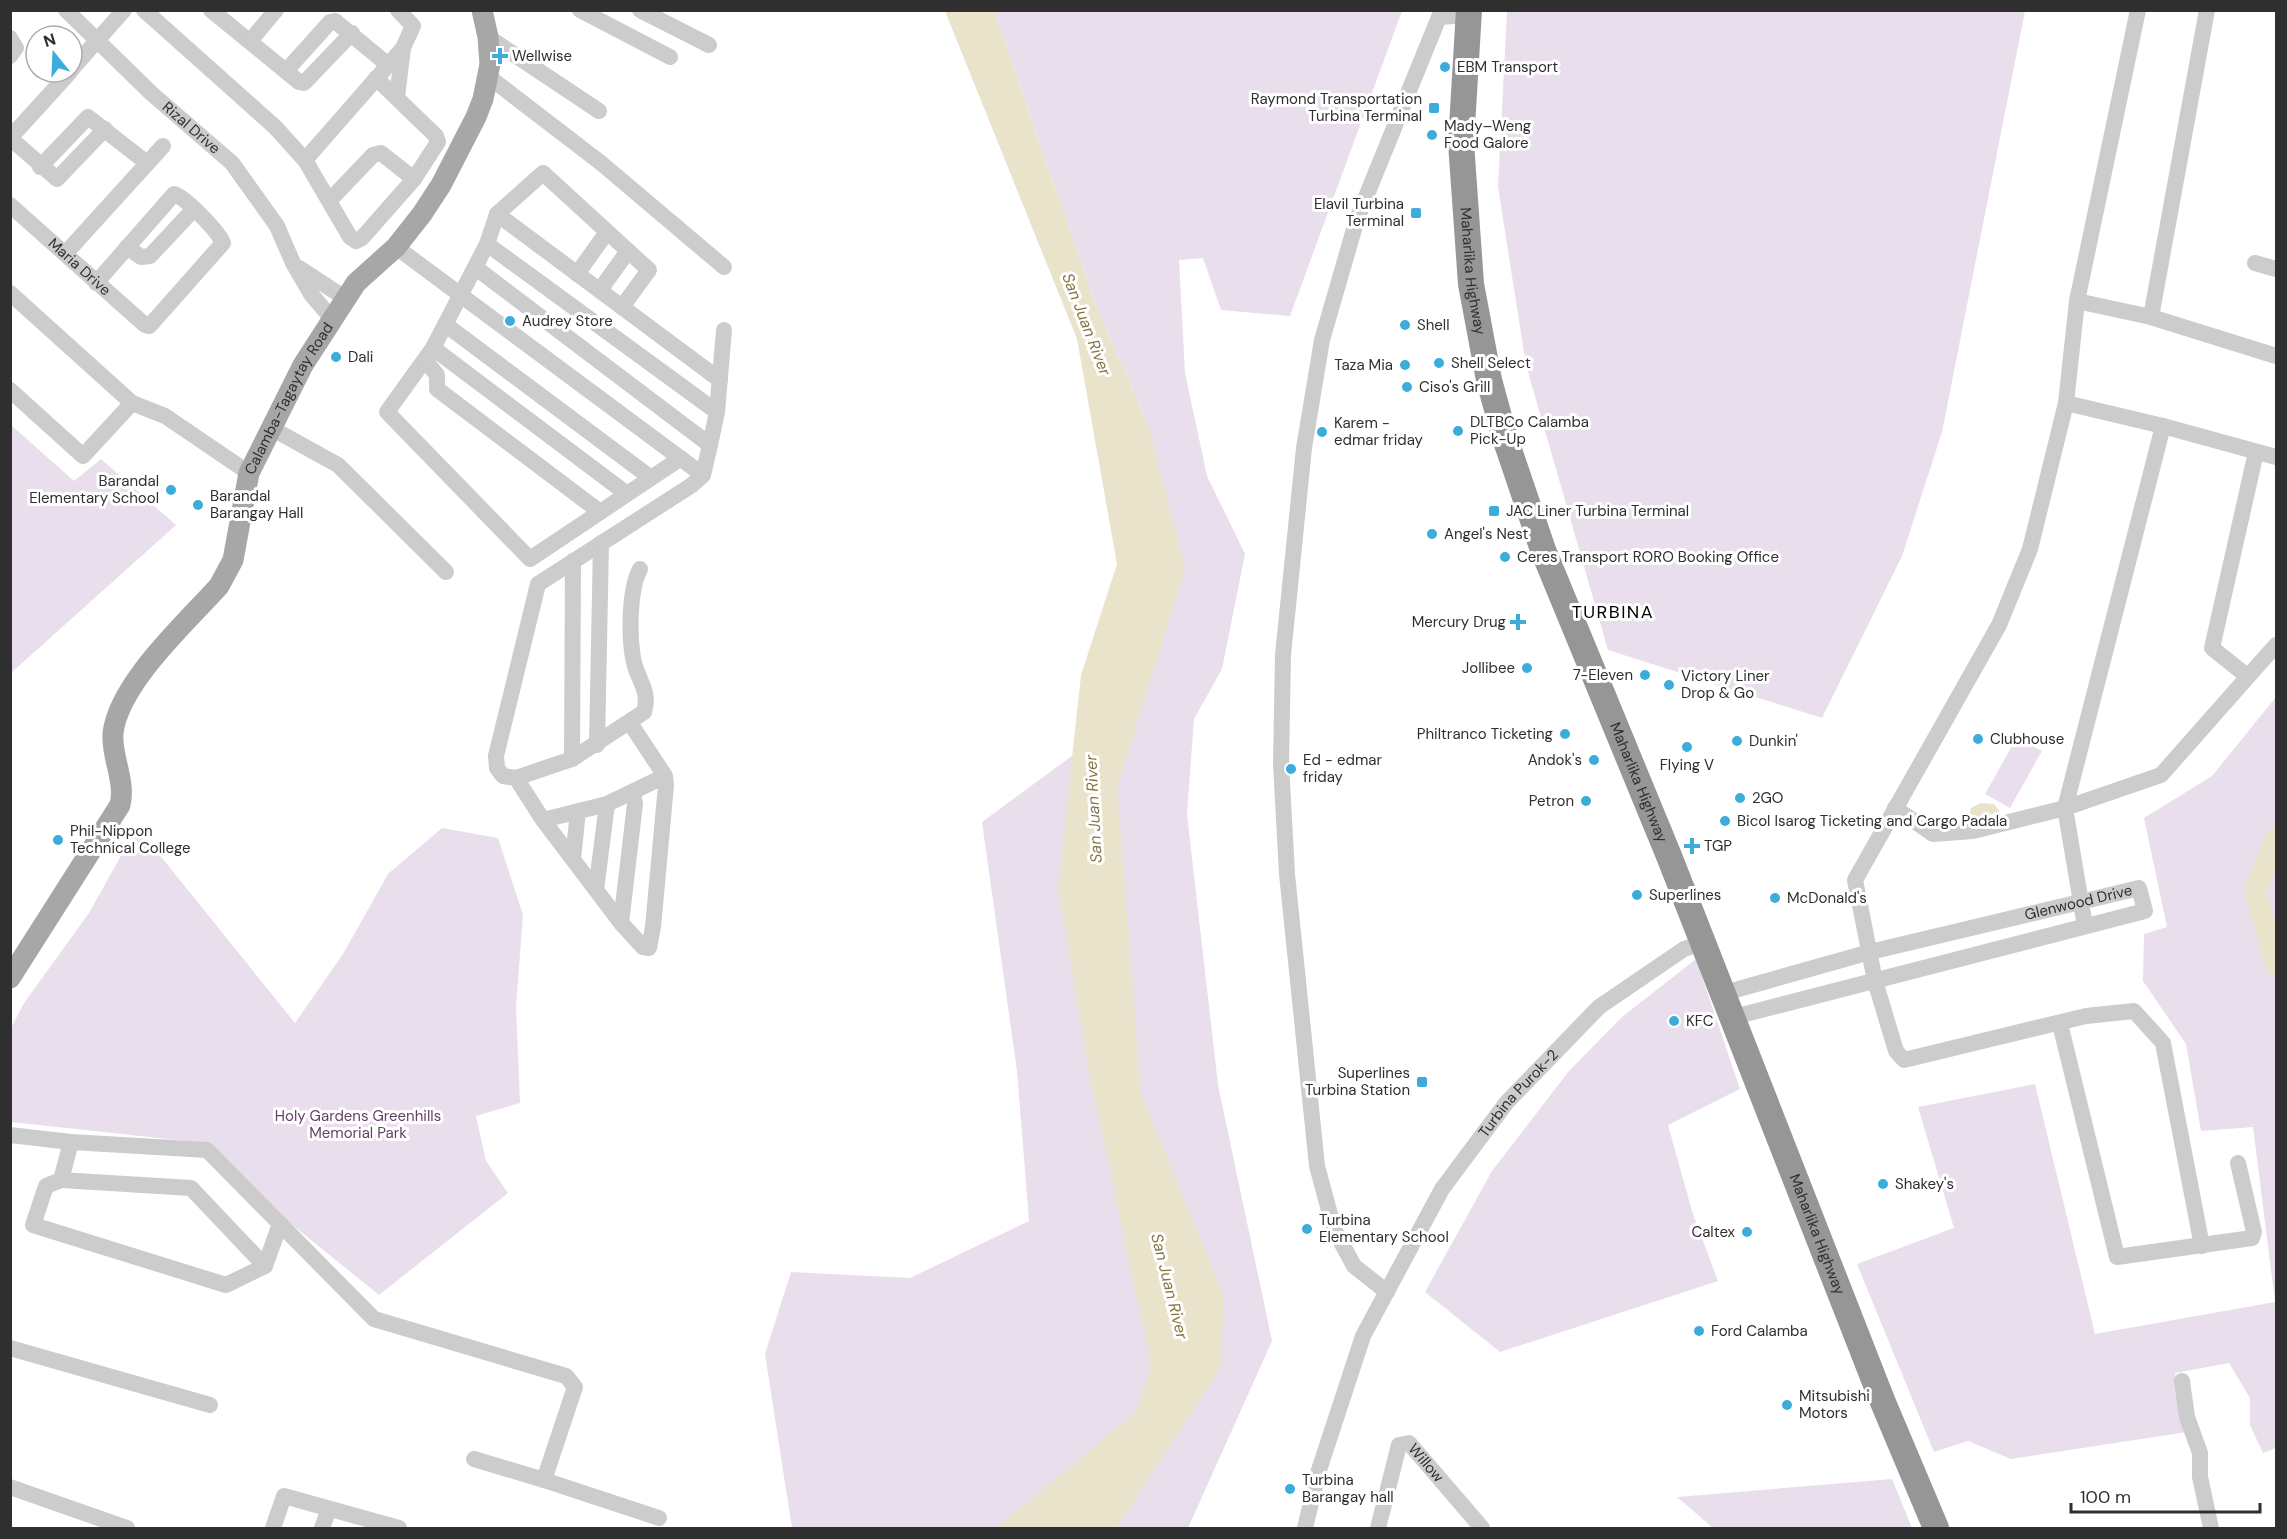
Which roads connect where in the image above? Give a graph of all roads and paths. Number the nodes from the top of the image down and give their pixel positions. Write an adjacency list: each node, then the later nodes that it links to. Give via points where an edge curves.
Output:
1 (66, 10): 17 (street, Rizal Drive)
2 (124, 10): 17 (street)
3 (144, 10): 32 (street, via 275,127)
4 (211, 10): 16 (street)
5 (276, 10): 16 (street)
6 (398, 10): 19 (street, via 413,26)
7 (482, 10): 14 (main road, Calamba-Tagaytay Road)
8 (580, 10): 22 (street)
9 (640, 10): 18 (street)
10 (2138, 10): 56 (street)
11 (2206, 10): 58 (street)
12 (1468, 13): 102 (highway, Maharlika Highway, via 1461,143 1471,284 1496,408 1543,550); 116 (street, via 1439,17 1357,219 1344,263 1322,340 1304,448 1283,655 1281,764 1287,874 1317,1167 1334,1228 1354,1266)
13 (352, 33): 23 (street); 24 (street, via 304,83); 24 (street, via 340,22 330,22)
14 (488, 37): 25 (main road, Calamba-Tagaytay Road); 29 (street)
15 (10, 38): 20 (street, via 16,48)
16 (251, 40): 24 (street)
17 (97, 42): 21 (street); 45 (street, Rizal Drive, via 232,163 277,226)
18 (709, 45)
19 (403, 48): 23 (street); 28 (street)
20 (10, 56)
21 (84, 56)
22 (670, 57)
23 (387, 64): 26 (street)
24 (286, 71)
25 (489, 77): 42 (main road, Calamba-Tagaytay Road, via 476,117 441,185); 47 (street, via 601,163)
26 (376, 78): 28 (street); 32 (street)
27 (59, 84): 30 (street)
28 (397, 97): 34 (street, via 438,142)
29 (599, 111)
30 (10, 138): 33 (street, via 57,179 105,129)
31 (163, 146): 33 (street)
32 (305, 160): 35 (street)
33 (147, 163): 44 (street)
34 (414, 178): 35 (street, via 381,153 373,155); 35 (street, via 356,241)
35 (330, 200)
36 (10, 205): 44 (street, Maria Drive)
37 (194, 209): 41 (street, via 150,255 141,257); 41 (street, via 174,194); 51 (street, Maria Drive, via 223,243 149,326)
38 (497, 214): 39 (street, via 543,173); 40 (street); 50 (street)
39 (608, 232): 43 (street); 50 (street)
40 (487, 244): 48 (street); 68 (street)
41 (127, 247): 51 (street)
42 (396, 247): 54 (street); 55 (main road, Calamba-Tagaytay Road)
43 (628, 251): 52 (street); 57 (street, via 649,270)
44 (65, 254): 51 (street, Maria Drive)
45 (293, 263): 55 (street); 59 (street, Rizal Drive, via 311,294)
46 (2255, 263): 49 (street)
47 (724, 267)
48 (476, 268): 54 (street); 71 (street)
49 (2277, 269)
50 (577, 274): 52 (street)
51 (96, 283)
52 (600, 290): 57 (street)
53 (10, 293): 66 (street)
54 (460, 294): 60 (street); 74 (street)
55 (345, 298): 59 (main road, Calamba-Tagaytay Road)
56 (2077, 301): 58 (street); 67 (street)
57 (622, 307): 64 (street)
58 (2151, 316): 63 (street)
59 (332, 318): 70 (main road, Calamba-Tagaytay Road)
60 (446, 325): 62 (street); 77 (street)
61 (724, 330): 64 (street)
62 (429, 354): 78 (street); 79 (street, via 437,375 437,389); 79 (street, via 387,412 530,559)
63 (2277, 356)
64 (720, 380): 68 (street)
65 (10, 390): 66 (street, via 83,456)
66 (132, 403): 75 (street, via 165,416)
67 (2066, 403): 69 (street); 93 (street, via 2030,549 2000,625)
68 (717, 412): 71 (street)
69 (2163, 426): 72 (street); 94 (street)
70 (271, 428): 75 (main road, Calamba-Tagaytay Road); 83 (street, via 338,465)
71 (710, 445): 76 (street)
72 (2256, 452): 73 (street); 85 (street, via 2212,648)
73 (2277, 457)
74 (681, 458): 76 (street); 77 (street)
75 (249, 473): 104 (main road, Calamba-Tagaytay Road, via 228,572 142,673 121,705 113,735 122,793 120,805)
76 (703, 475): 80 (street)
77 (651, 478): 78 (street)
78 (627, 494): 79 (street)
79 (600, 512)
80 (601, 543): 81 (street); 87 (street)
81 (573, 561): 88 (street); 90 (street, via 538,584 496,756 497,768 503,776)
82 (640, 569): 86 (street, via 632,584 633,659 646,693 646,704 644,712)
83 (446, 572)
84 (2277, 645): 85 (street)
85 (2247, 676): 94 (street, via 2161,775)
86 (630, 723): 87 (street); 89 (street)
87 (597, 745): 88 (street)
88 (572, 759): 90 (street)
89 (665, 776): 91 (street); 100 (street, via 648,948)
90 (516, 778): 96 (street)
91 (633, 792): 92 (street); 100 (street, via 635,804)
92 (607, 804): 95 (street); 98 (street)
93 (1895, 808): 94 (street, via 1933,834 1973,831); 103 (street, via 1855,880)
94 (2065, 808): 99 (street)
95 (578, 812): 96 (street); 97 (street)
96 (543, 820): 97 (street)
97 (573, 860): 98 (street)
98 (596, 890): 100 (street)
99 (2082, 900): 101 (street); 101 (street, Glenwood Drive, via 2139,888 2145,911); 103 (street, Glenwood Drive)
100 (621, 923)
101 (2085, 926): 105 (street, Glenwood Drive)
102 (1702, 943): 106 (highway, Maharlika Highway); 116 (street, Turbina Purok-2, via 1684,949 1599,1007 1507,1102 1442,1189)
103 (1869, 952): 105 (street); 106 (street, Glenwood Drive)
104 (10, 978)
105 (1875, 981): 107 (street, Glenwood Drive); 108 (street, via 1896,1051 1904,1060)
106 (1721, 994): 107 (highway, Maharlika Highway)
107 (1730, 1018): 132 (highway, Maharlika Highway)
108 (2060, 1024): 114 (street, via 2117,1257); 114 (street, via 2086,1016 2134,1011 2163,1042)
109 (10, 1135): 110 (street)
110 (71, 1142): 112 (street); 113 (street, via 207,1150)
111 (2238, 1163): 114 (street, via 2254,1232 2252,1238)
112 (61, 1180): 115 (street, via 191,1188); 115 (street, via 46,1186 33,1224 226,1286)
113 (280, 1224): 115 (street); 121 (street, via 374,1319 566,1376 575,1387)
114 (2202, 1246)
115 (265, 1266)
116 (1387, 1292): 129 (street, Turbina Purok-2, via 1363,1336 1319,1470)
117 (10, 1348): 119 (street)
118 (2182, 1381): 133 (street, via 2187,1417 2200,1453 2200,1477)
119 (210, 1405)
120 (474, 1459): 121 (street)
121 (544, 1480): 124 (street)
122 (10, 1487): 125 (street)
123 (329, 1509): 126 (street, via 284,1496); 127 (street); 128 (street)
124 (659, 1518)
125 (127, 1528)
126 (273, 1528)
127 (322, 1528)
128 (399, 1528)
129 (1305, 1528)
130 (1378, 1528): 131 (street, Willow, via 1399,1445 1408,1443)
131 (1482, 1528)
132 (1936, 1528)
133 (2211, 1528)

